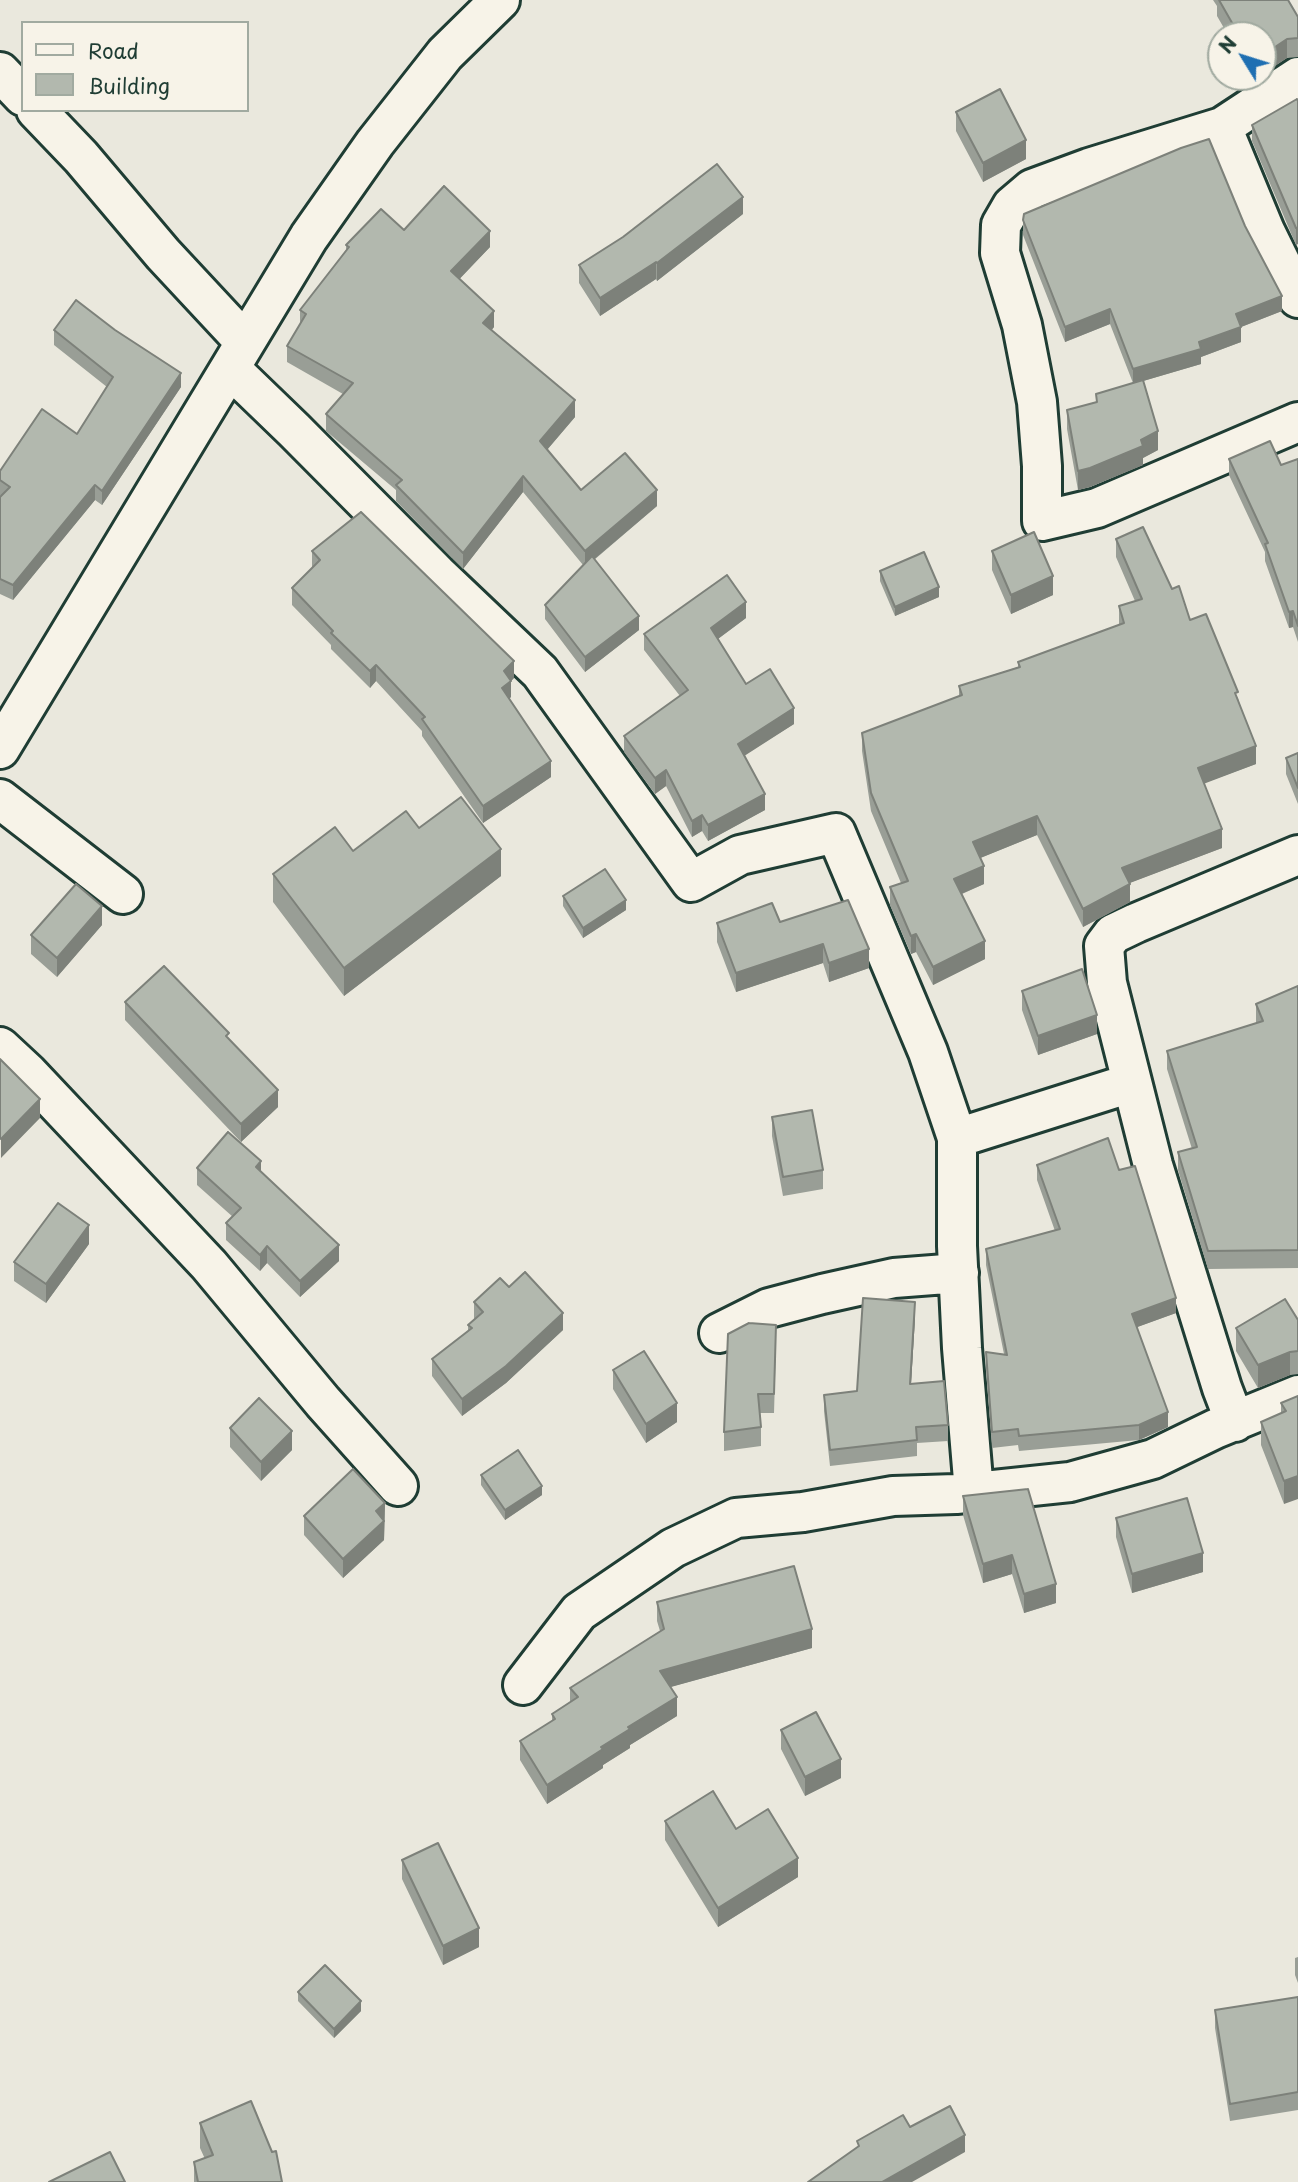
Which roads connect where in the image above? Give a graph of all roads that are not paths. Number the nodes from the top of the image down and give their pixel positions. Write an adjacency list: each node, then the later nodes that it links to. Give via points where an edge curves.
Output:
1 (500, 0): 8 (street, via 445,54 375,143 309,237)
2 (0, 72): 4 (street)
3 (1298, 77): 6 (street)
4 (21, 94)
5 (38, 112): 8 (street, via 163,254)
6 (1222, 127): 7 (street); 9 (street, via 1032,190 1012,206 1001,225 1000,253 1022,325 1037,402 1042,521 1097,508)
7 (1298, 298)
8 (237, 357): 10 (street); 16 (street, via 237,375 540,672 691,882 740,855 836,833 928,1052)
9 (1298, 422)
10 (0, 749)
11 (0, 799): 13 (street)
12 (1298, 855): 15 (street, via 1136,923 1113,934 1104,946 1107,983)
13 (123, 894)
14 (0, 1047): 21 (street, via 209,1265)
15 (1131, 1083): 16 (street); 20 (street)
16 (957, 1138): 17 (street)
17 (959, 1273): 18 (street, via 894,1278 822,1294 769,1308); 22 (street)
18 (719, 1333)
19 (1298, 1395): 20 (street)
20 (1235, 1422): 22 (street, via 1153,1459 1070,1482)
21 (398, 1486)
22 (974, 1492): 23 (street, via 893,1496 736,1518 673,1548 579,1612)
23 (523, 1685)

